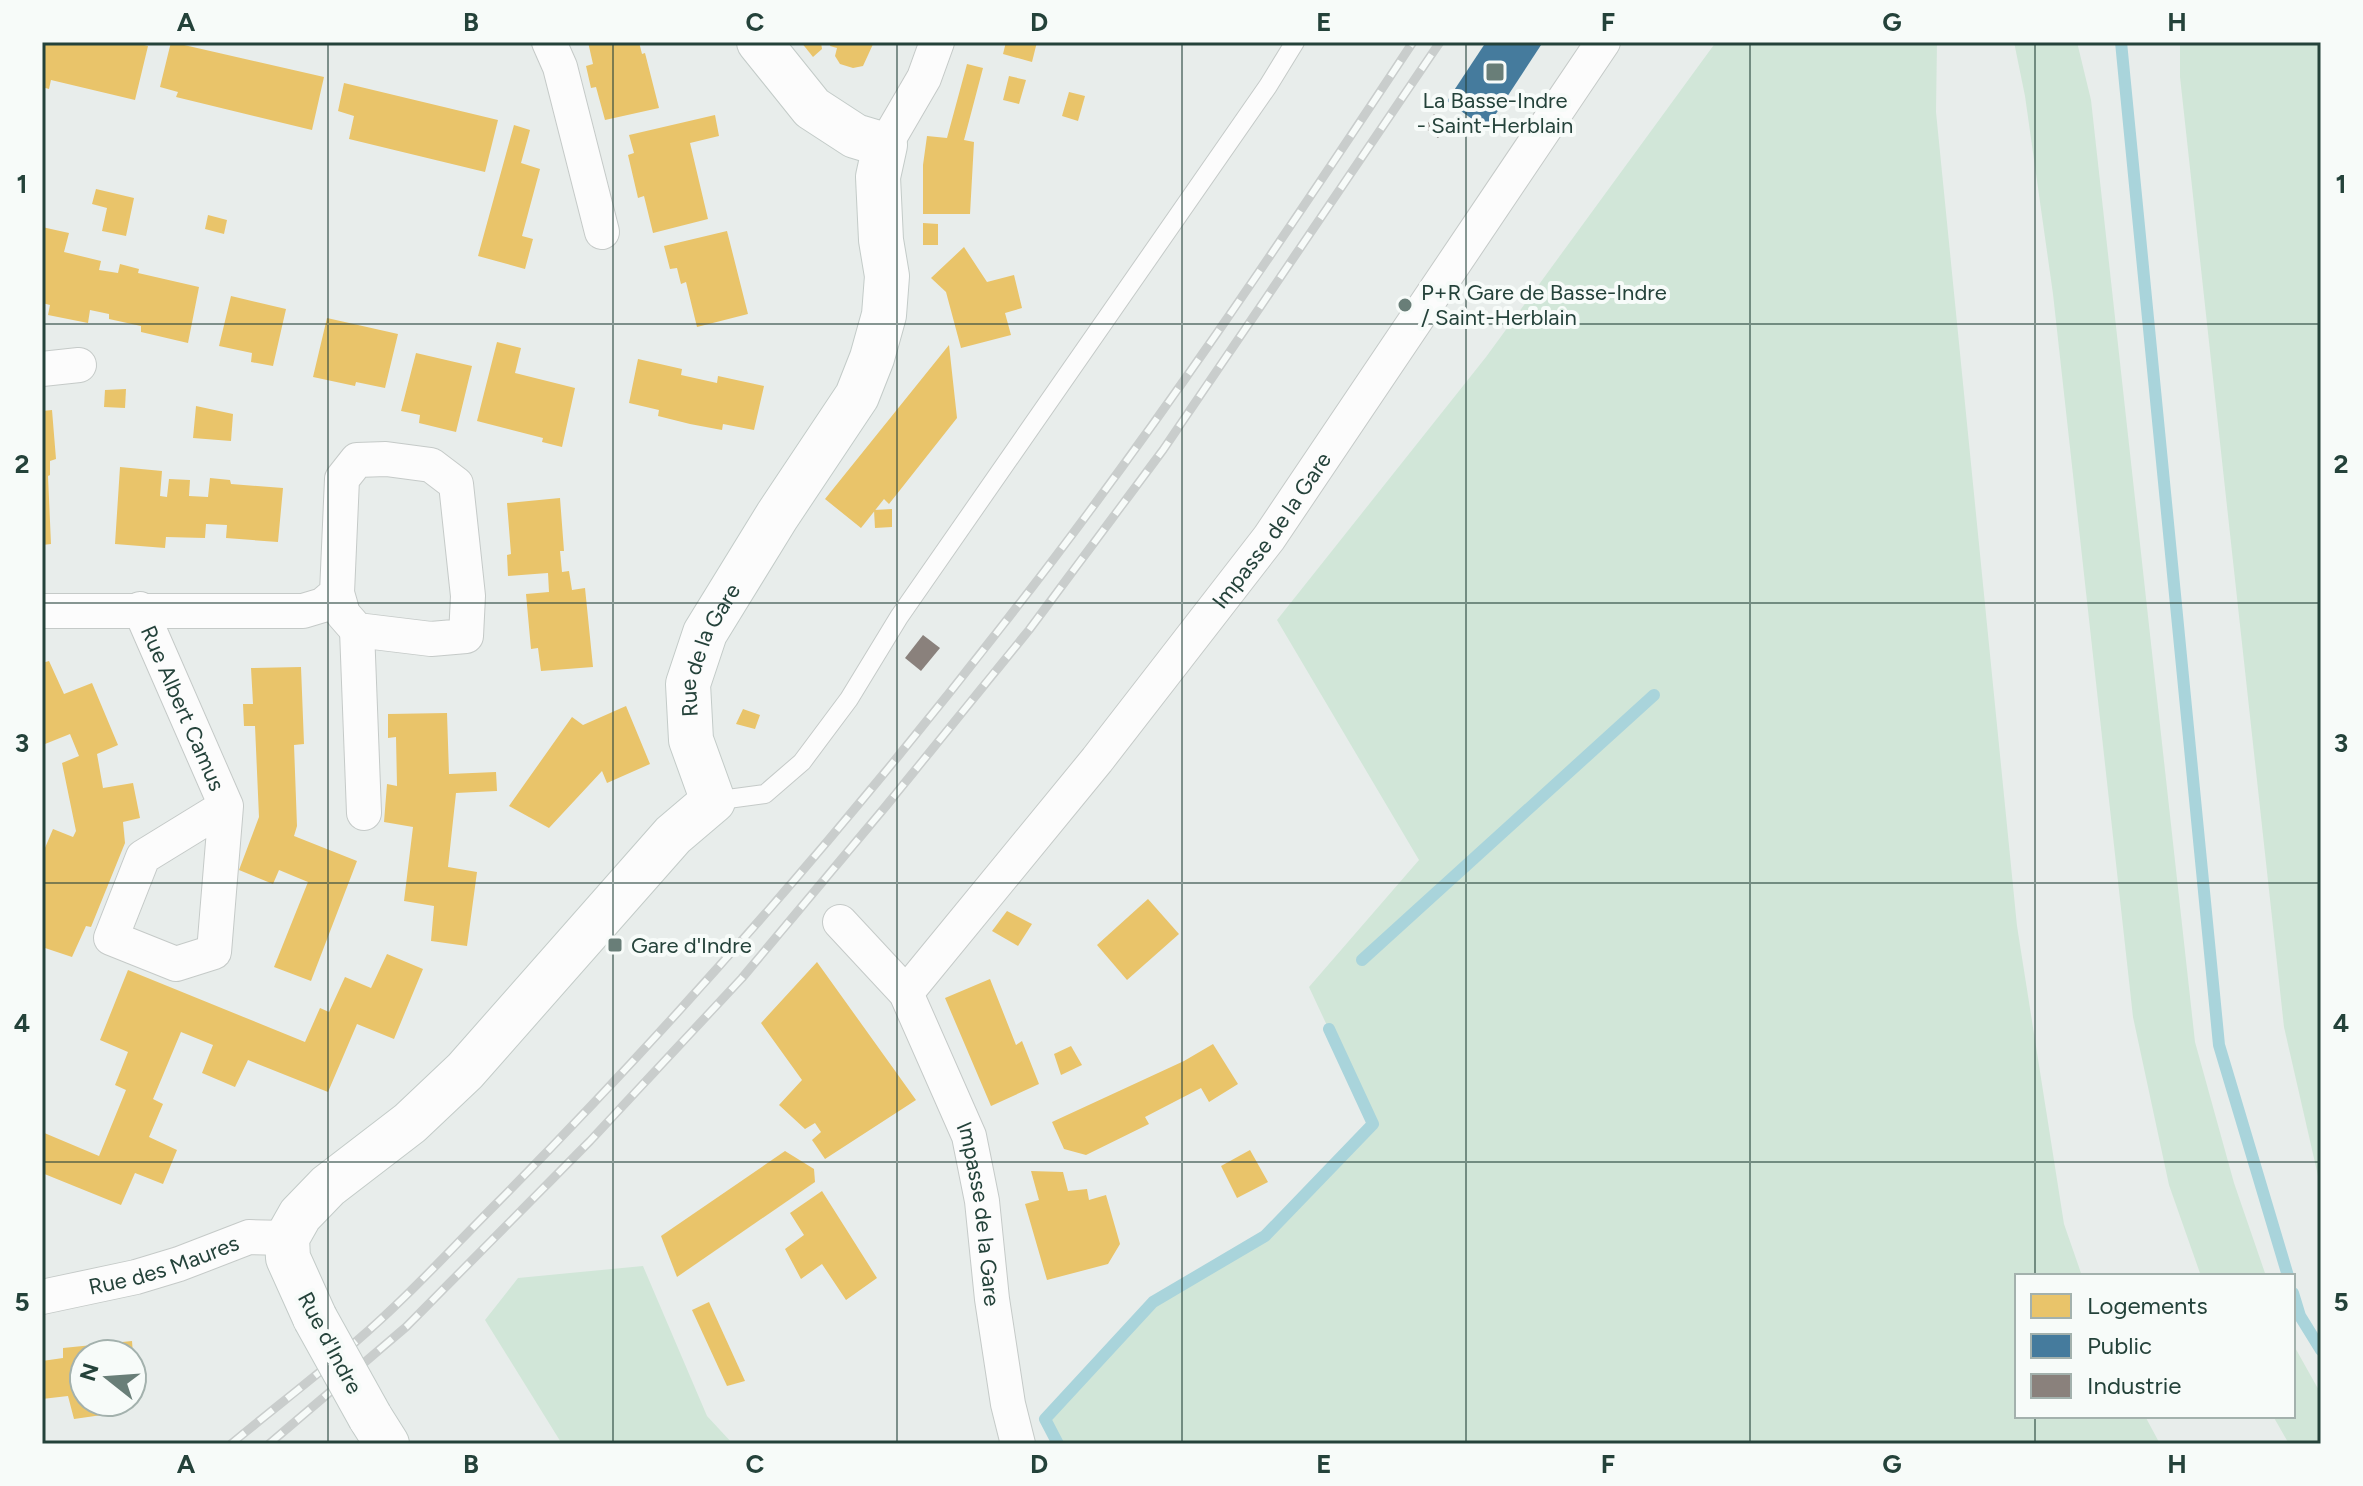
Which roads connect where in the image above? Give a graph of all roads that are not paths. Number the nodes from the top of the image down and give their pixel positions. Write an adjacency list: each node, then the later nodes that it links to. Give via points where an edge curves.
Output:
1 (549, 42): 7 (street)
2 (759, 42): 6 (street, via 812,108 855,136)
3 (937, 42): 6 (street, via 924,78)
4 (1295, 42): 14 (lane, via 802,762 765,794)
5 (1603, 42): 18 (street, Impasse de la Gare, via 1269,538)
6 (885, 145): 14 (street, Rue de la Gare, via 878,177 887,276 884,315 872,358 857,396 705,633 688,684 691,740)
7 (602, 232)
8 (79, 365): 9 (street)
9 (42, 369)
10 (337, 593): 11 (street, Rue Albert Camus, via 323,605 303,611); 13 (street, via 343,614); 13 (street, via 342,479 357,460 431,465 456,484 468,596 466,636 431,639)
11 (140, 609): 12 (street, Rue Albert Camus); 15 (street, Rue Albert Camus)
12 (42, 611)
13 (357, 630): 16 (street)
14 (713, 801): 19 (street, via 673,835 465,1071 410,1123 328,1186 300,1215)
15 (226, 806): 15 (street, Rue Albert Camus, via 143,857 111,938 176,964 214,952)
16 (364, 813)
17 (840, 922): 18 (street, Impasse de la Gare)
18 (906, 993): 22 (street, Impasse de la Gare, via 969,1136)
19 (287, 1238): 20 (street, Rue des Maures, via 249,1237 136,1277); 21 (street, Rue d'Indre, bridge, via 288,1258 315,1318)
20 (42, 1297)
21 (378, 1431)
22 (1018, 1444)

